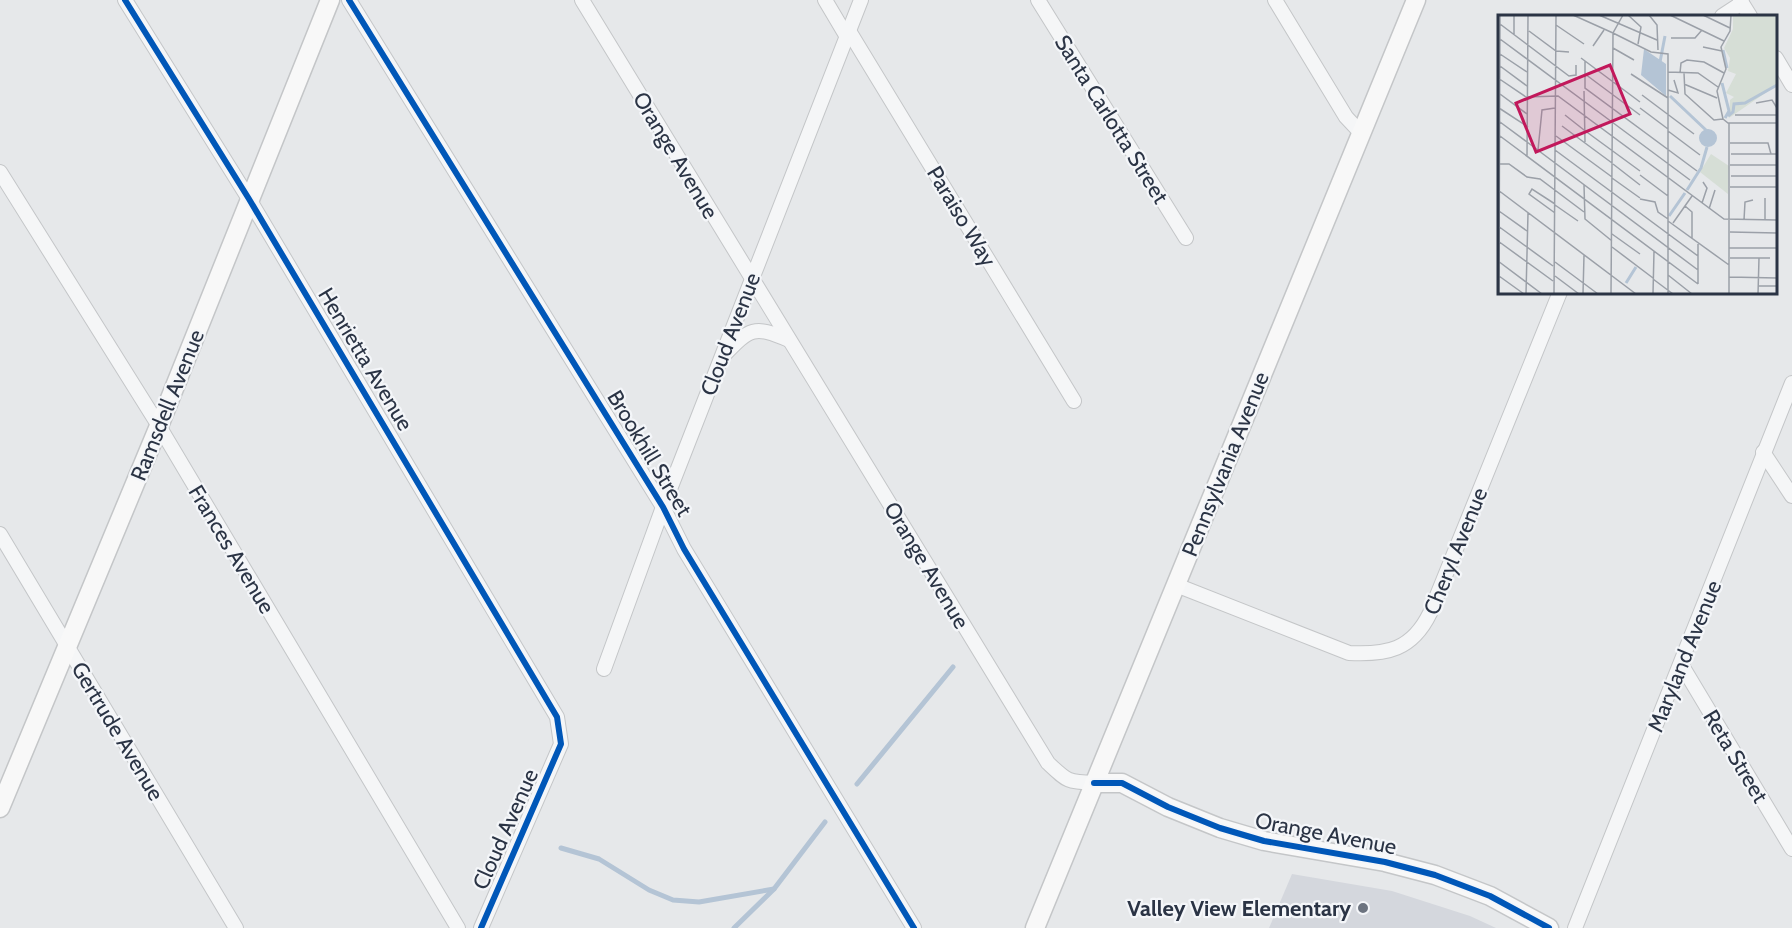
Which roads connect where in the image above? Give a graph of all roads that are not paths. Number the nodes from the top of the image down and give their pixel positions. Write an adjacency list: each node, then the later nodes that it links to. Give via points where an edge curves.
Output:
1 (125, 0): 18 (street, Henrietta Avenue)
2 (330, 0): 18 (street, Ramsdell Avenue)
3 (349, 0): 29 (street, Brookhill Street)
4 (582, 0): 20 (street, Orange Avenue)
5 (825, 0): 13 (street, Paraiso Way)
6 (861, 0): 13 (street, Cloud Avenue)
7 (1038, 0): 19 (street, Santa Carlotta Street)
8 (1275, 0): 16 (street, via 1346,117)
9 (1416, 0): 16 (street, Pennsylvania Avenue)
10 (1741, 1): 11 (street); 12 (street)
11 (1723, 15)
12 (1749, 15)
13 (848, 34): 20 (street, Cloud Avenue); 25 (street, Paraiso Way)
14 (1777, 60): 15 (street)
15 (1792, 85)
16 (1360, 133): 31 (street, Pennsylvania Avenue)
17 (0, 172): 26 (street, Frances Avenue)
18 (249, 199): 26 (street, Ramsdell Avenue); 35 (street, Henrietta Avenue, via 548,699 558,717)
19 (1186, 238)
20 (751, 279): 22 (street, Orange Avenue); 23 (street, Cloud Avenue)
21 (1559, 294): 31 (street, Cheryl Avenue, via 1430,613 1424,626 1399,648 1374,655 1349,653)
22 (789, 340): 23 (street, via 756,330 743,336); 36 (street, Orange Avenue, via 1048,763 1072,782)
23 (721, 358): 29 (street, Cloud Avenue)
24 (1792, 383): 27 (street, Maryland Avenue)
25 (1074, 401)
26 (159, 426): 32 (street, Ramsdell Avenue); 40 (street, Frances Avenue)
27 (1763, 453): 28 (street); 33 (street, Maryland Avenue)
28 (1792, 496)
29 (663, 507): 34 (street, Cloud Avenue); 42 (street, Brookhill Street, via 684,549)
30 (0, 534): 32 (street, Gertrude Avenue)
31 (1176, 585): 36 (street, Pennsylvania Avenue)
32 (68, 647): 37 (street, Ramsdell Avenue); 39 (street, Gertrude Avenue)
33 (1680, 664): 38 (street, Reta Street); 45 (street, Maryland Avenue)
34 (604, 669)
35 (561, 744): 41 (street, Cloud Avenue)
36 (1094, 783): 43 (street, Pennsylvania Avenue); 44 (street, Orange Avenue, via 1122,783 1168,807 1264,841 1435,875 1490,896)
37 (0, 808)
38 (1792, 849)
39 (236, 928)
40 (458, 928)
41 (481, 928)
42 (914, 928)
43 (1035, 928)
44 (1549, 928)
45 (1575, 928)

